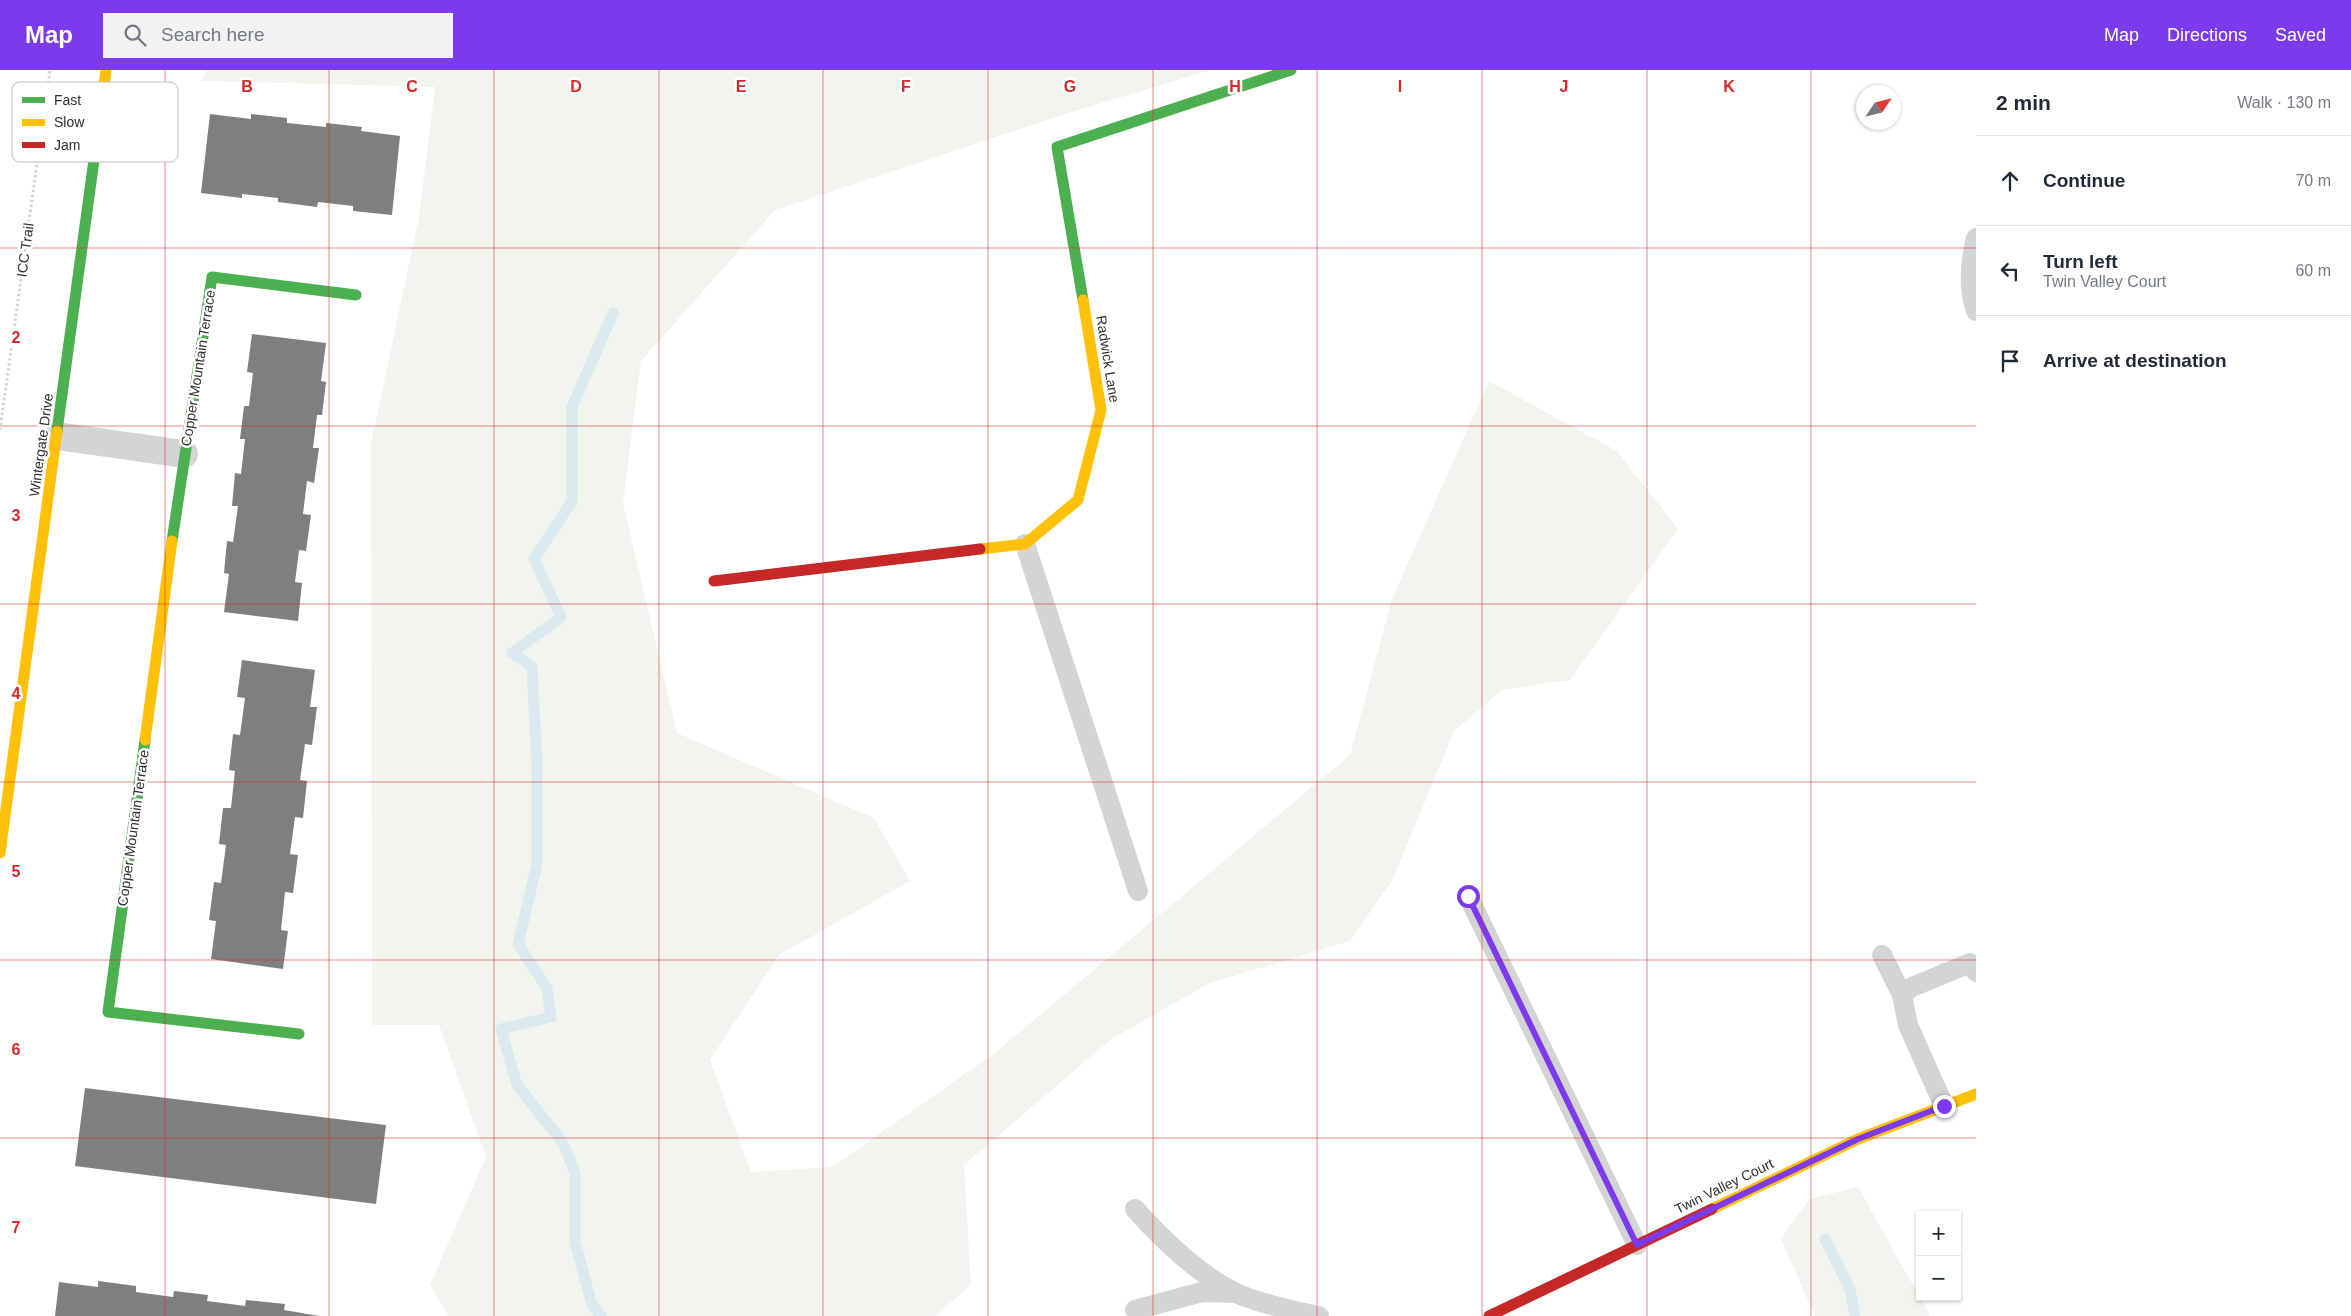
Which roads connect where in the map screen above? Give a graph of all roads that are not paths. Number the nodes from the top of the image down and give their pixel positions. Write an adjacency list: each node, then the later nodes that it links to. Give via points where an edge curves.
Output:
1 (1291, 70): 8 (street, Radwick Lane, via 1057,147 1101,410 1078,500)
2 (94, 162): 6 (street, Wintergate Drive)
3 (1976, 238): 5 (lane, via 1971,260 1972,300)
4 (356, 296): 7 (street, Copper Mountain Terrace, via 212,277)
5 (1976, 312)
6 (57, 436): 7 (street, Copper Mountain Terrace); 10 (street, Wintergate Drive)
7 (184, 454): 16 (street, Copper Mountain Terrace, via 108,1012)
8 (1025, 544): 9 (street); 11 (lane)
9 (714, 580)
10 (0, 853)
11 (1138, 890)
12 (1468, 896): 20 (lane)
13 (1882, 955): 15 (lane)
14 (1976, 972): 15 (lane, via 1970,963 1912,987)
15 (1902, 995): 18 (lane, via 1908,1025)
16 (299, 1034)
17 (1976, 1094): 18 (street, Twin Valley Court)
18 (1944, 1106): 20 (street, Twin Valley Court, via 1858,1139)
19 (1134, 1209): 21 (lane, via 1193,1264)
20 (1637, 1245): 24 (street, Twin Valley Court)
21 (1235, 1293): 22 (lane, via 1202,1292); 23 (lane)
22 (1135, 1310)
23 (1319, 1316)
24 (1489, 1316)

